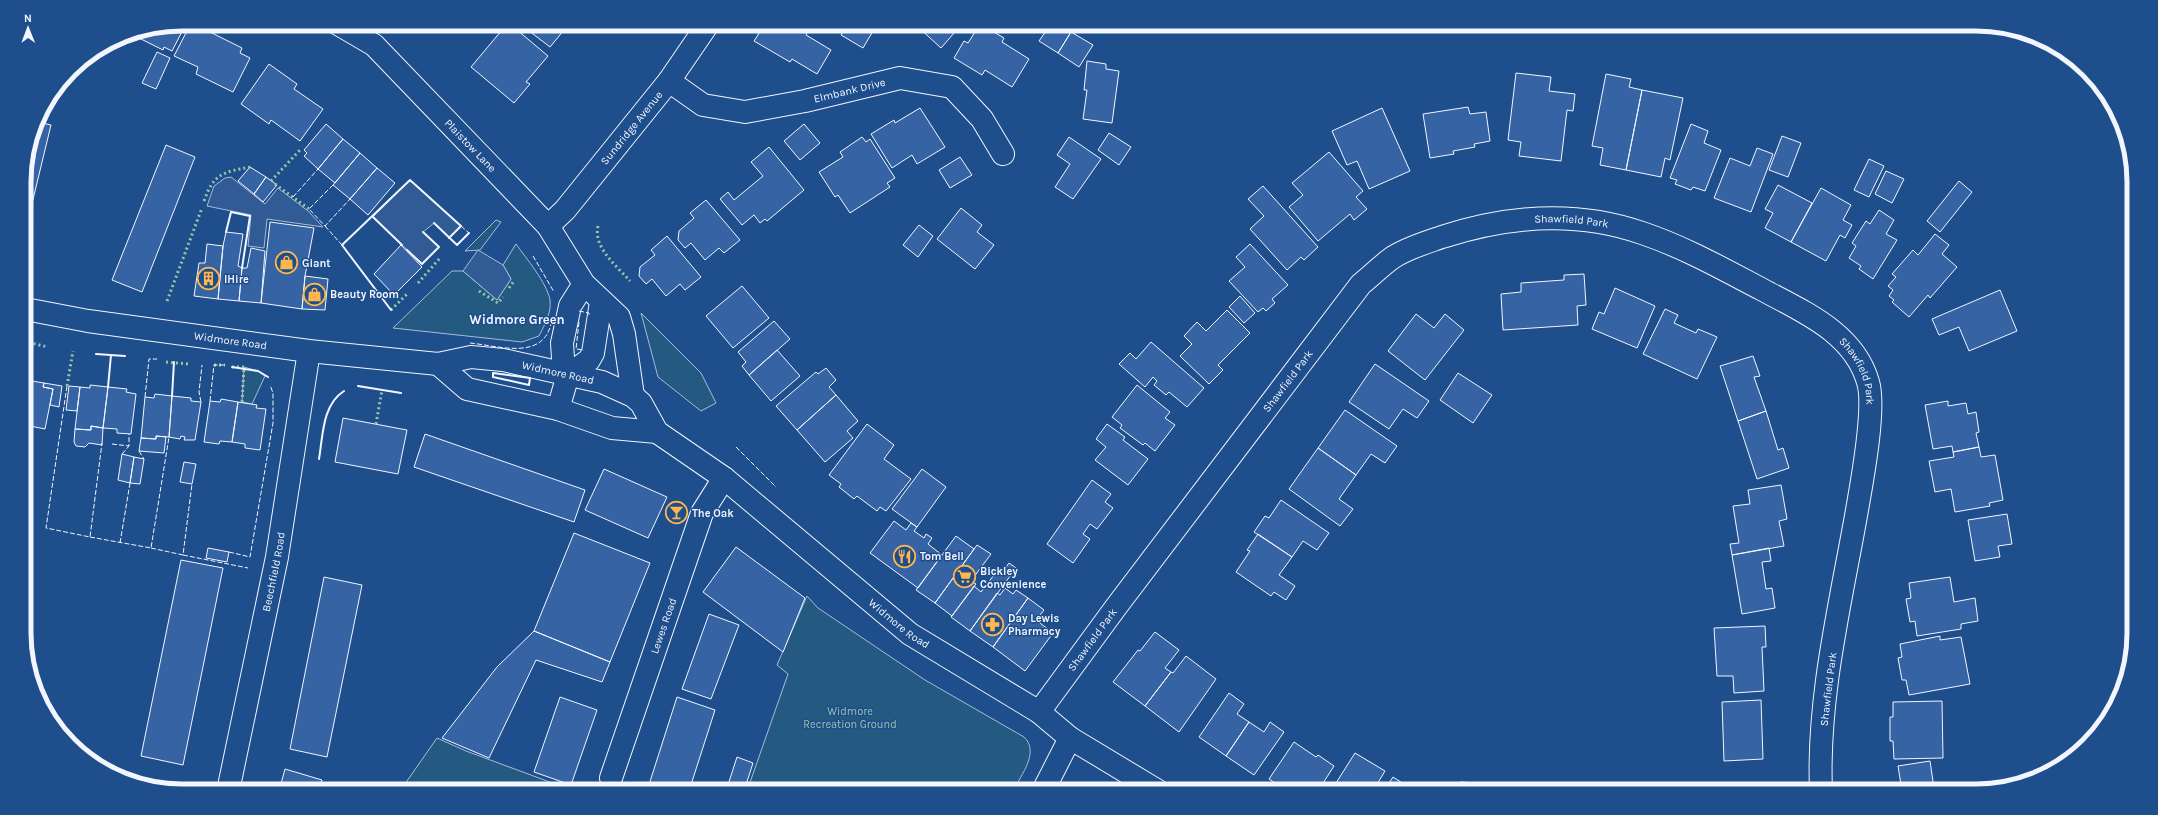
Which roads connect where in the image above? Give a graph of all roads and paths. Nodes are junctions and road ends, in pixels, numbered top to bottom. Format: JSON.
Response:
{"nodes":[{"id":1,"x":351,"y":31,"type":"edge"},
{"id":2,"x":703,"y":31,"type":"edge"},
{"id":3,"x":669,"y":82,"type":"junction"},
{"id":4,"x":1003,"y":154,"type":"dead end"},
{"id":5,"x":548,"y":226,"type":"junction"},
{"id":6,"x":584,"y":284,"type":"junction"},
{"id":7,"x":601,"y":302,"type":"junction"},
{"id":8,"x":31,"y":310,"type":"edge"},
{"id":9,"x":309,"y":351,"type":"junction"},
{"id":10,"x":438,"y":364,"type":"junction"},
{"id":11,"x":568,"y":375,"type":"junction"},
{"id":12,"x":633,"y":396,"type":"junction"},
{"id":13,"x":558,"y":409,"type":"junction"},
{"id":14,"x":657,"y":432,"type":"junction"},
{"id":15,"x":724,"y":478,"type":"junction"},
{"id":16,"x":1039,"y":712,"type":"junction"},
{"id":17,"x":1070,"y":738,"type":"junction"},
{"id":18,"x":611,"y":778,"type":"dead end"},
{"id":19,"x":229,"y":784,"type":"edge"},
{"id":20,"x":1047,"y":784,"type":"edge"},
{"id":21,"x":1146,"y":784,"type":"edge"},
{"id":22,"x":1821,"y":784,"type":"edge"}],
"edges":[{"from":1,"to":5,"type":"street","name":"Plaistow Lane"},
{"from":2,"to":3,"type":"street","name":"Sundridge Avenue"},
{"from":3,"to":4,"type":"street","name":"Elmbank Drive"},
{"from":3,"to":5,"type":"street","name":"Sundridge Avenue"},
{"from":5,"to":6,"type":"street","name":"Plaistow Lane"},
{"from":6,"to":7,"type":"street","name":"Plaistow Lane"},
{"from":6,"to":11,"type":"street"},
{"from":7,"to":11,"type":"street"},
{"from":7,"to":12,"type":"street","name":"Plaistow Lane"},
{"from":8,"to":9,"type":"street","name":"Widmore Road"},
{"from":9,"to":10,"type":"street","name":"Widmore Road"},
{"from":9,"to":19,"type":"street","name":"Beechfield Road"},
{"from":10,"to":11,"type":"street","name":"Widmore Road"},
{"from":10,"to":13,"type":"street","name":"Widmore Road"},
{"from":11,"to":12,"type":"street","name":"Widmore Road"},
{"from":11,"to":13,"type":"street"},
{"from":12,"to":14,"type":"street","name":"Widmore Road"},
{"from":13,"to":14,"type":"street","name":"Widmore Road"},
{"from":14,"to":15,"type":"street","name":"Widmore Road"},
{"from":15,"to":16,"type":"street","name":"Widmore Road"},
{"from":15,"to":18,"type":"street","name":"Lewes Road"},
{"from":16,"to":17,"type":"street","name":"Widmore Road"},
{"from":16,"to":22,"type":"street","name":"Shawfield Park"},
{"from":17,"to":20,"type":"street"},
{"from":17,"to":21,"type":"street","name":"Widmore Road"}]}
